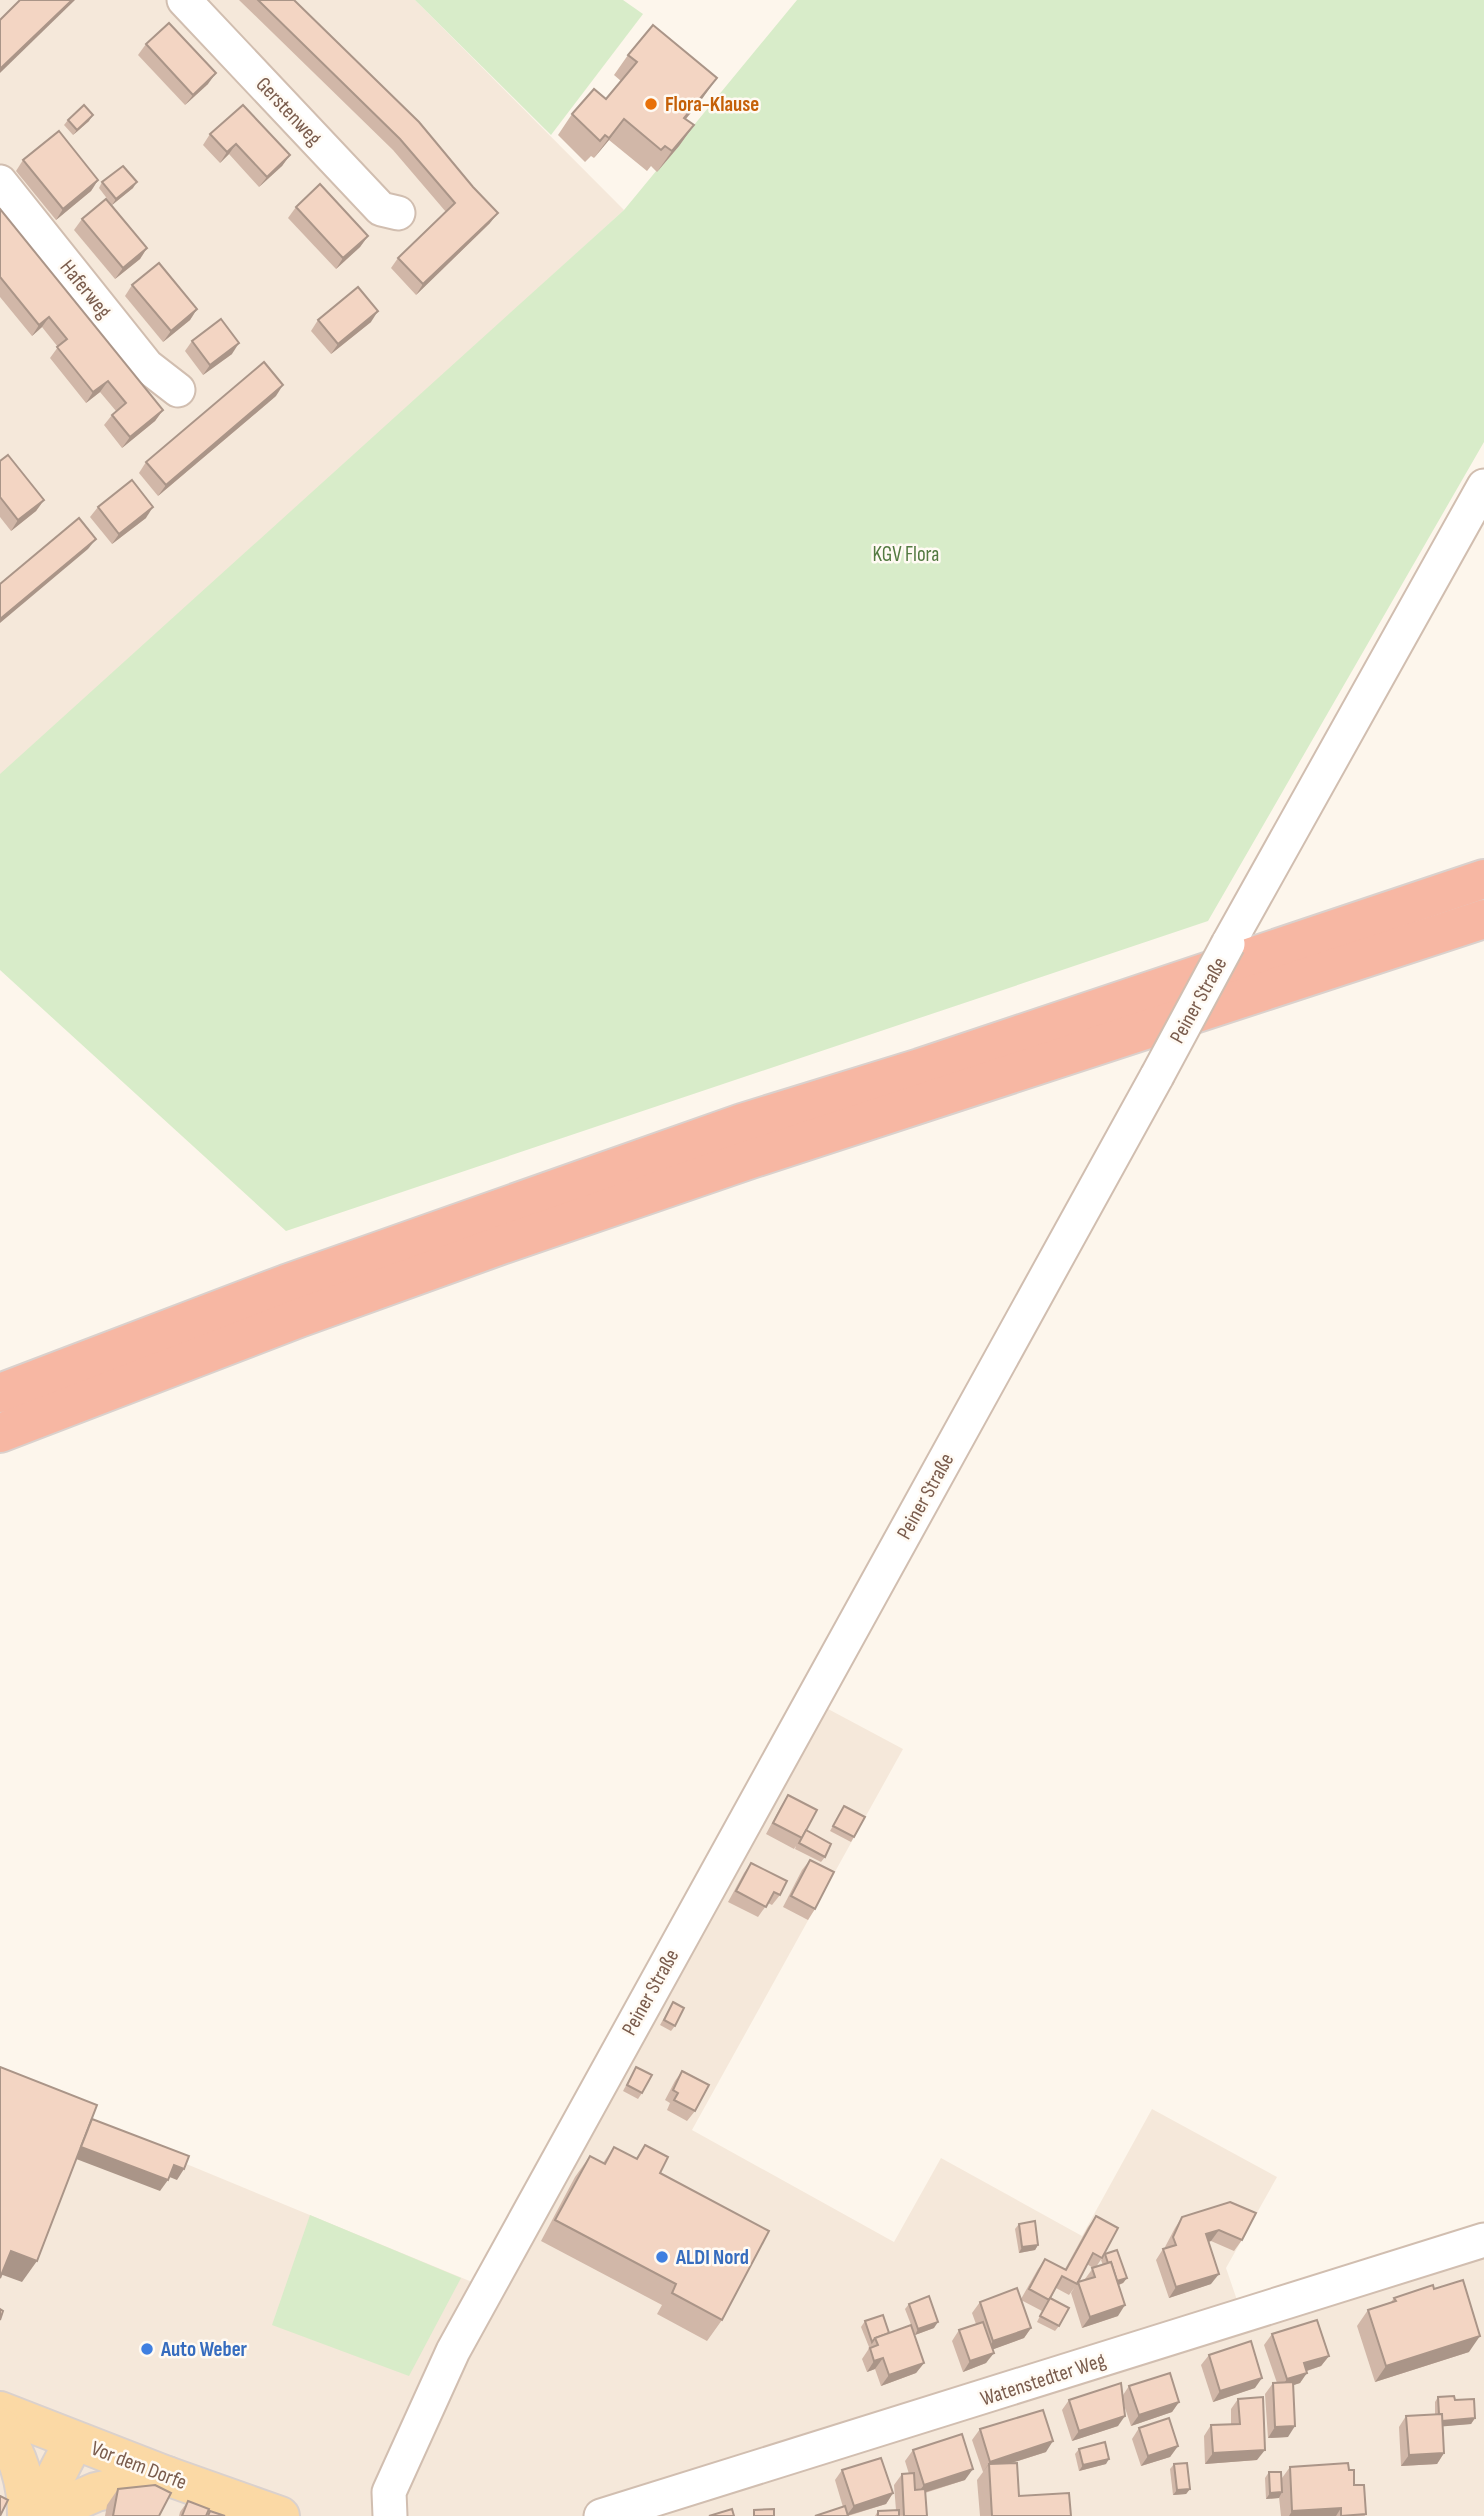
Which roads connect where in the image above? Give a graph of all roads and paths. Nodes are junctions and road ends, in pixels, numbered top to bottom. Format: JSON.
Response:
{"nodes":[{"id":1,"x":184,"y":0,"type":"edge"},
{"id":2,"x":0,"y":182,"type":"edge"},
{"id":3,"x":398,"y":213,"type":"dead end"},
{"id":4,"x":178,"y":390,"type":"dead end"},
{"id":5,"x":1484,"y":486,"type":"edge"},
{"id":6,"x":1484,"y":879,"type":"edge"},
{"id":7,"x":1484,"y":919,"type":"edge"},
{"id":8,"x":0,"y":1393,"type":"edge"},
{"id":9,"x":0,"y":1433,"type":"edge"},
{"id":10,"x":1484,"y":2240,"type":"edge"},
{"id":11,"x":0,"y":2411,"type":"edge"},
{"id":12,"x":0,"y":2427,"type":"edge"},
{"id":13,"x":74,"y":2441,"type":"junction"},
{"id":14,"x":167,"y":2476,"type":"junction"},
{"id":15,"x":27,"y":2516,"type":"edge"},
{"id":16,"x":35,"y":2516,"type":"edge"},
{"id":17,"x":50,"y":2516,"type":"edge"},
{"id":18,"x":280,"y":2516,"type":"edge"},
{"id":19,"x":390,"y":2516,"type":"edge"},
{"id":20,"x":601,"y":2516,"type":"edge"}],
"edges":[{"from":1,"to":3,"type":"street","name":"Gerstenweg"},
{"from":2,"to":4,"type":"street","name":"Haferweg"},
{"from":5,"to":19,"type":"street","name":"Peiner Straße","bridge":true},
{"from":6,"to":8,"type":"highway"},
{"from":7,"to":9,"type":"highway"},
{"from":10,"to":20,"type":"street","name":"Watenstedter Weg"},
{"from":11,"to":13,"type":"main road","name":"Vor dem Dorfe"},
{"from":12,"to":15,"type":"main road"},
{"from":13,"to":14,"type":"main road","name":"Vor dem Dorfe"},
{"from":13,"to":16,"type":"main road"},
{"from":14,"to":17,"type":"main road"},
{"from":14,"to":18,"type":"main road","name":"Vor dem Dorfe"}]}
